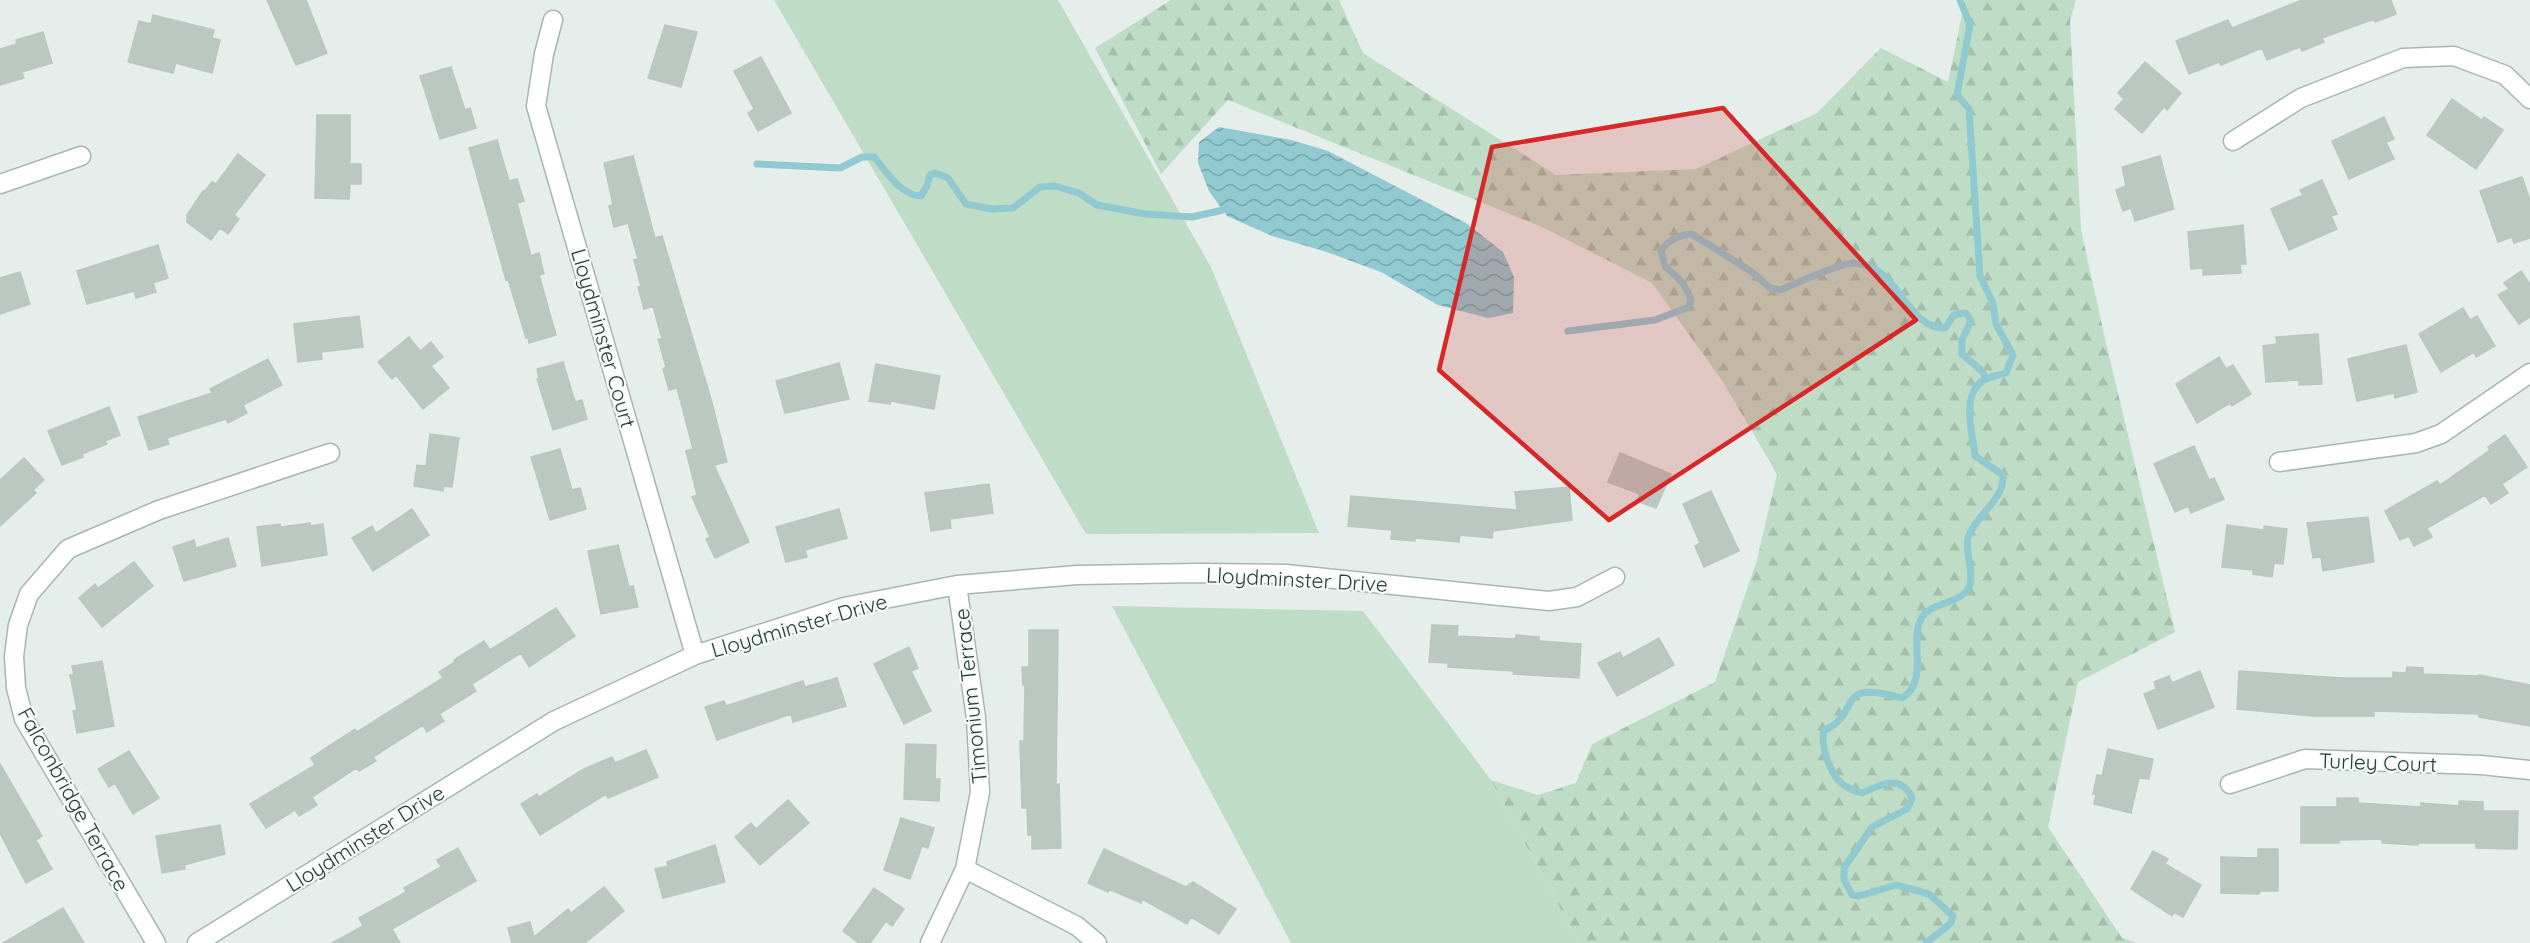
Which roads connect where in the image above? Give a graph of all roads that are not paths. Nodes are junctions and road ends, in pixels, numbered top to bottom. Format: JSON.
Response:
{"nodes":[{"id":1,"x":553,"y":20,"type":"dead end"},
{"id":2,"x":2530,"y":99,"type":"edge"},
{"id":3,"x":2233,"y":141,"type":"dead end"},
{"id":4,"x":81,"y":156,"type":"dead end"},
{"id":5,"x":0,"y":184,"type":"edge"},
{"id":6,"x":2530,"y":373,"type":"edge"},
{"id":7,"x":330,"y":453,"type":"dead end"},
{"id":8,"x":2279,"y":462,"type":"dead end"},
{"id":9,"x":1615,"y":577,"type":"dead end"},
{"id":10,"x":957,"y":585,"type":"junction"},
{"id":11,"x":695,"y":655,"type":"junction"},
{"id":12,"x":2530,"y":770,"type":"edge"},
{"id":13,"x":2230,"y":784,"type":"dead end"},
{"id":14,"x":965,"y":869,"type":"junction"},
{"id":15,"x":156,"y":943,"type":"edge"},
{"id":16,"x":197,"y":943,"type":"edge"},
{"id":17,"x":930,"y":943,"type":"edge"},
{"id":18,"x":1097,"y":943,"type":"edge"}],
"edges":[{"from":1,"to":11,"type":"street","name":"Lloydminster Court"},
{"from":2,"to":3,"type":"street"},
{"from":4,"to":5,"type":"street"},
{"from":6,"to":8,"type":"street"},
{"from":7,"to":15,"type":"street","name":"Falconbridge Terrace"},
{"from":9,"to":10,"type":"street","name":"Lloydminster Drive"},
{"from":10,"to":11,"type":"street","name":"Lloydminster Drive"},
{"from":10,"to":14,"type":"street","name":"Timonium Terrace"},
{"from":11,"to":16,"type":"street","name":"Lloydminster Drive"},
{"from":12,"to":13,"type":"street","name":"Turley Court"},
{"from":14,"to":17,"type":"street","name":"Timonium Terrace"},
{"from":14,"to":18,"type":"street"}]}
